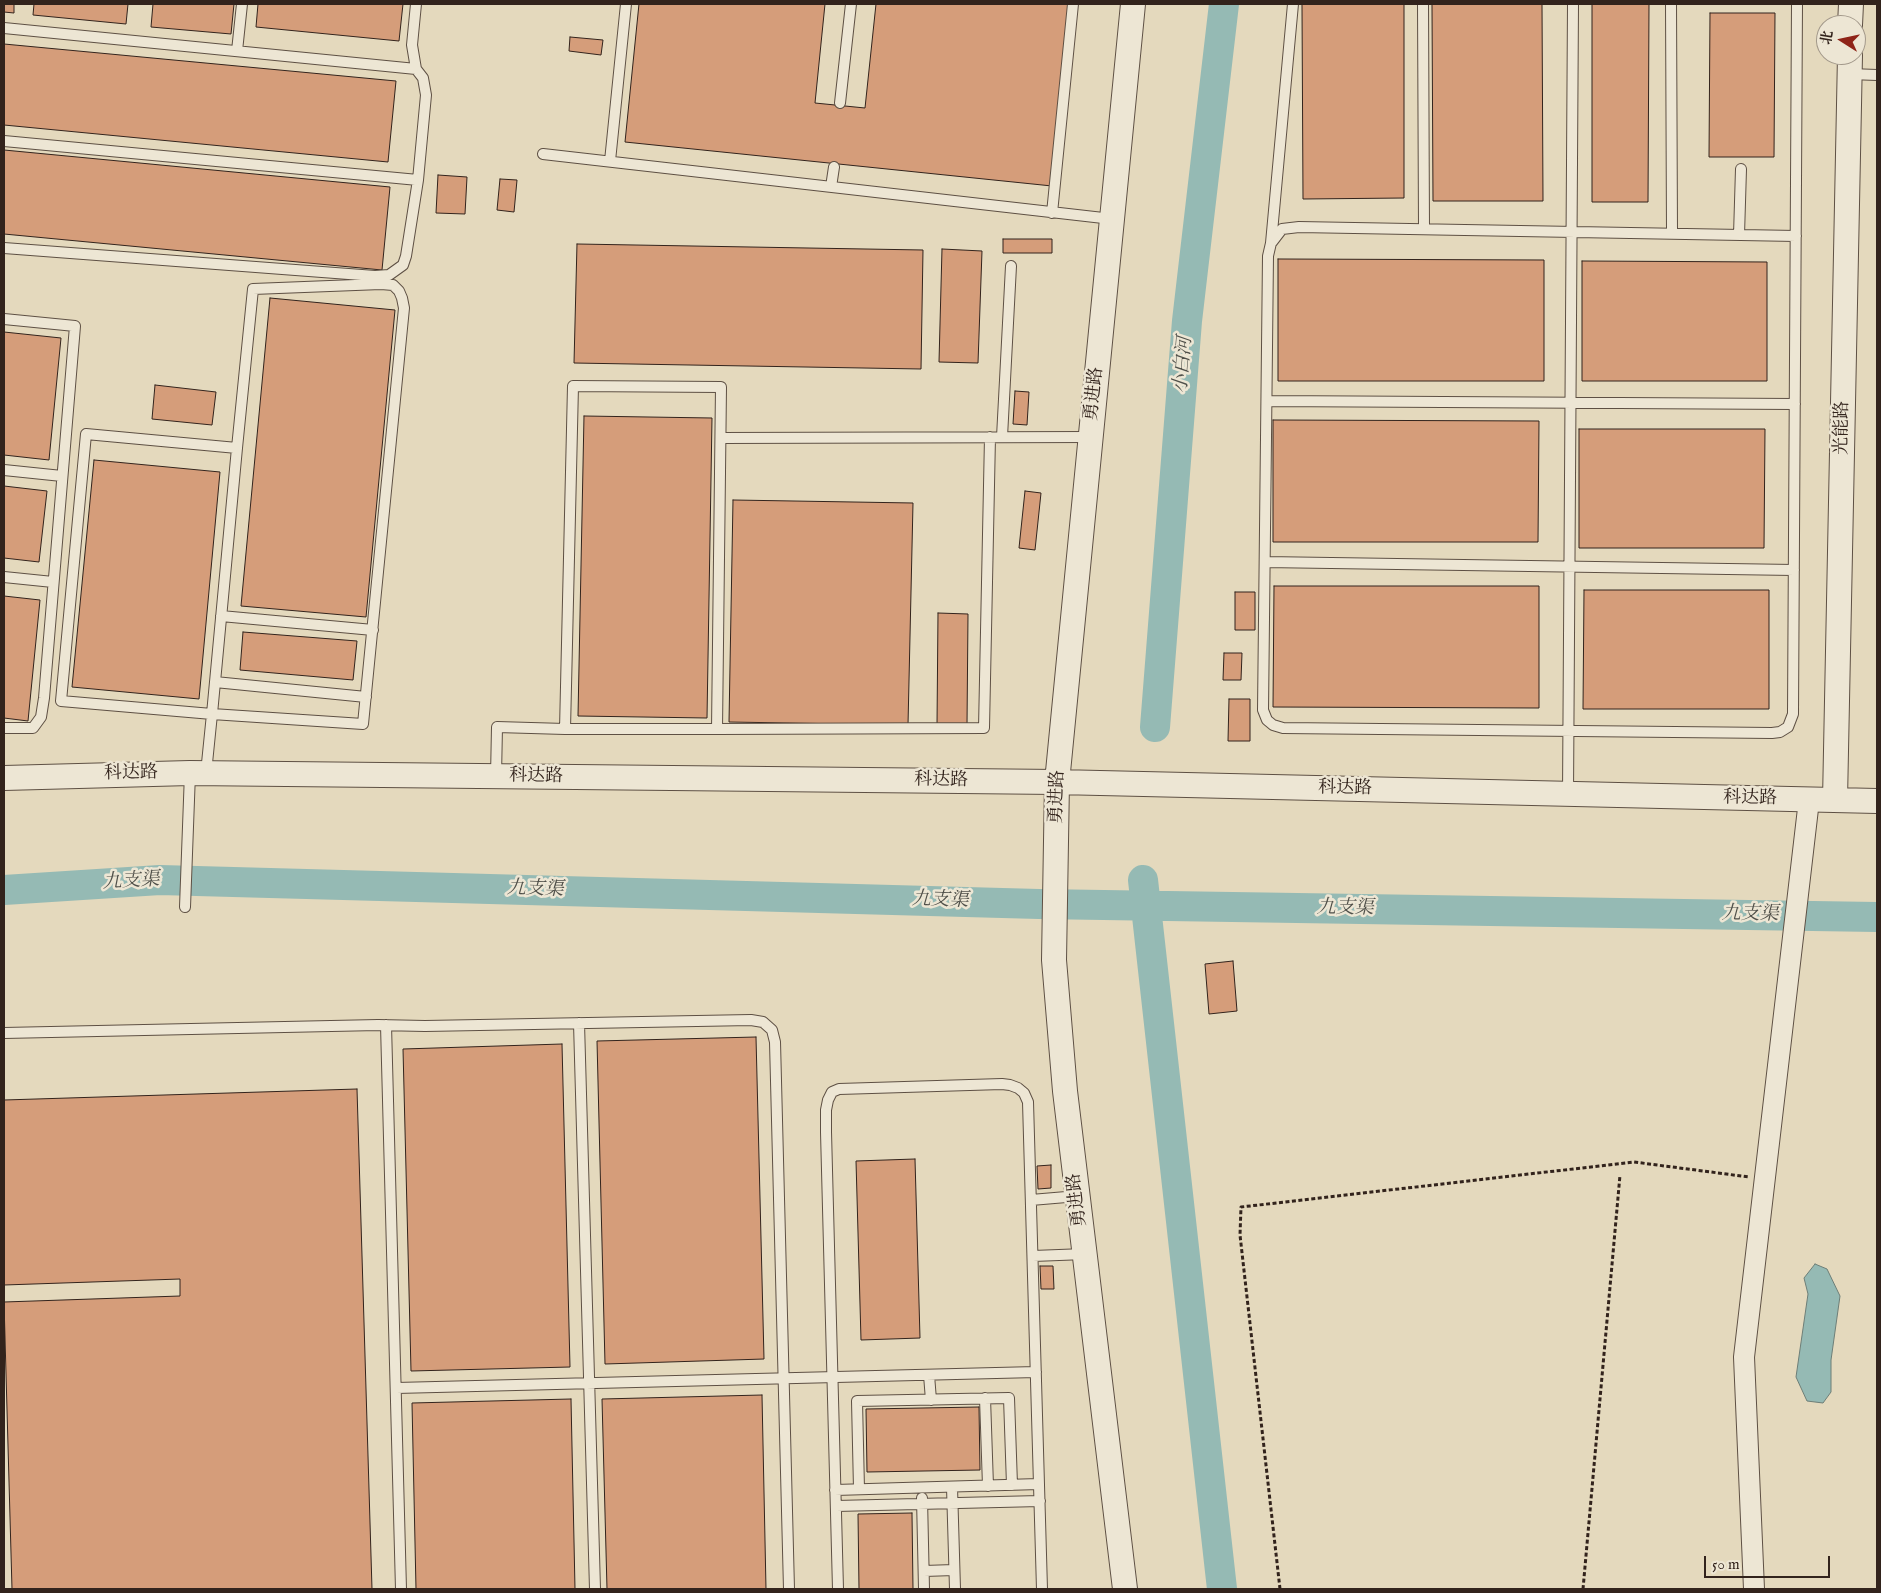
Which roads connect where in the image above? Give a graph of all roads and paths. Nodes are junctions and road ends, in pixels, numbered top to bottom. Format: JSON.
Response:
{"nodes":[{"id":1,"x":242,"y":4,"type":"edge"},
{"id":2,"x":416,"y":4,"type":"edge"},
{"id":3,"x":626,"y":4,"type":"edge"},
{"id":4,"x":851,"y":4,"type":"edge"},
{"id":5,"x":1073,"y":4,"type":"edge"},
{"id":6,"x":1133,"y":4,"type":"edge"},
{"id":7,"x":1293,"y":4,"type":"edge"},
{"id":8,"x":1423,"y":4,"type":"edge"},
{"id":9,"x":1573,"y":4,"type":"edge"},
{"id":10,"x":1672,"y":4,"type":"edge"},
{"id":11,"x":1797,"y":4,"type":"edge"},
{"id":12,"x":4,"y":28,"type":"edge"},
{"id":13,"x":237,"y":51,"type":"junction"},
{"id":14,"x":1850,"y":65,"type":"edge"},
{"id":15,"x":416,"y":69,"type":"junction"},
{"id":16,"x":1877,"y":75,"type":"edge"},
{"id":17,"x":840,"y":103,"type":"dead end"},
{"id":18,"x":4,"y":141,"type":"edge"},
{"id":19,"x":543,"y":154,"type":"dead end"},
{"id":20,"x":610,"y":162,"type":"junction"},
{"id":21,"x":834,"y":167,"type":"dead end"},
{"id":22,"x":1741,"y":169,"type":"dead end"},
{"id":23,"x":418,"y":180,"type":"junction"},
{"id":24,"x":831,"y":187,"type":"junction"},
{"id":25,"x":1052,"y":213,"type":"junction"},
{"id":26,"x":1112,"y":220,"type":"junction"},
{"id":27,"x":1424,"y":229,"type":"junction"},
{"id":28,"x":1571,"y":232,"type":"junction"},
{"id":29,"x":1672,"y":233,"type":"junction"},
{"id":30,"x":1740,"y":235,"type":"junction"},
{"id":31,"x":1796,"y":236,"type":"junction"},
{"id":32,"x":1271,"y":243,"type":"junction"},
{"id":33,"x":4,"y":248,"type":"edge"},
{"id":34,"x":1011,"y":266,"type":"dead end"},
{"id":35,"x":4,"y":319,"type":"edge"},
{"id":36,"x":1267,"y":401,"type":"junction"},
{"id":37,"x":1570,"y":403,"type":"junction"},
{"id":38,"x":1795,"y":404,"type":"junction"},
{"id":39,"x":990,"y":437,"type":"junction"},
{"id":40,"x":1091,"y":437,"type":"junction"},
{"id":41,"x":720,"y":438,"type":"junction"},
{"id":42,"x":1002,"y":438,"type":"junction"},
{"id":43,"x":237,"y":448,"type":"junction"},
{"id":44,"x":4,"y":470,"type":"edge"},
{"id":45,"x":62,"y":476,"type":"junction"},
{"id":46,"x":1265,"y":562,"type":"junction"},
{"id":47,"x":1569,"y":567,"type":"junction"},
{"id":48,"x":1794,"y":570,"type":"junction"},
{"id":49,"x":4,"y":577,"type":"edge"},
{"id":50,"x":54,"y":582,"type":"junction"},
{"id":51,"x":221,"y":616,"type":"junction"},
{"id":52,"x":372,"y":630,"type":"junction"},
{"id":53,"x":215,"y":682,"type":"junction"},
{"id":54,"x":366,"y":697,"type":"junction"},
{"id":55,"x":212,"y":714,"type":"junction"},
{"id":56,"x":4,"y":728,"type":"edge"},
{"id":57,"x":565,"y":729,"type":"junction"},
{"id":58,"x":717,"y":729,"type":"junction"},
{"id":59,"x":1568,"y":731,"type":"junction"},
{"id":60,"x":198,"y":773,"type":"junction"},
{"id":61,"x":496,"y":776,"type":"junction"},
{"id":62,"x":4,"y":778,"type":"edge"},
{"id":63,"x":1057,"y":782,"type":"junction"},
{"id":64,"x":1568,"y":794,"type":"junction"},
{"id":65,"x":1809,"y":800,"type":"junction"},
{"id":66,"x":1835,"y":800,"type":"junction"},
{"id":67,"x":1877,"y":801,"type":"edge"},
{"id":68,"x":185,"y":907,"type":"dead end"},
{"id":69,"x":578,"y":1023,"type":"junction"},
{"id":70,"x":386,"y":1025,"type":"junction"},
{"id":71,"x":4,"y":1033,"type":"edge"},
{"id":72,"x":1620,"y":1174,"type":"dead end"},
{"id":73,"x":1765,"y":1180,"type":"junction"},
{"id":74,"x":1078,"y":1196,"type":"junction"},
{"id":75,"x":1031,"y":1200,"type":"junction"},
{"id":76,"x":1085,"y":1254,"type":"junction"},
{"id":77,"x":1033,"y":1256,"type":"junction"},
{"id":78,"x":1036,"y":1372,"type":"junction"},
{"id":79,"x":929,"y":1375,"type":"junction"},
{"id":80,"x":832,"y":1377,"type":"junction"},
{"id":81,"x":784,"y":1378,"type":"junction"},
{"id":82,"x":589,"y":1383,"type":"junction"},
{"id":83,"x":396,"y":1388,"type":"junction"},
{"id":84,"x":985,"y":1398,"type":"junction"},
{"id":85,"x":931,"y":1400,"type":"junction"},
{"id":86,"x":1039,"y":1484,"type":"junction"},
{"id":87,"x":1012,"y":1485,"type":"junction"},
{"id":88,"x":952,"y":1486,"type":"junction"},
{"id":89,"x":988,"y":1486,"type":"junction"},
{"id":90,"x":921,"y":1487,"type":"junction"},
{"id":91,"x":859,"y":1489,"type":"junction"},
{"id":92,"x":835,"y":1490,"type":"junction"},
{"id":93,"x":1040,"y":1501,"type":"junction"},
{"id":94,"x":922,"y":1503,"type":"junction"},
{"id":95,"x":952,"y":1503,"type":"junction"},
{"id":96,"x":836,"y":1506,"type":"junction"},
{"id":97,"x":954,"y":1570,"type":"junction"},
{"id":98,"x":924,"y":1571,"type":"junction"},
{"id":99,"x":401,"y":1589,"type":"edge"},
{"id":100,"x":595,"y":1589,"type":"edge"},
{"id":101,"x":789,"y":1589,"type":"edge"},
{"id":102,"x":838,"y":1589,"type":"edge"},
{"id":103,"x":924,"y":1589,"type":"edge"},
{"id":104,"x":955,"y":1589,"type":"edge"},
{"id":105,"x":1042,"y":1589,"type":"edge"},
{"id":106,"x":1124,"y":1589,"type":"edge"},
{"id":107,"x":1280,"y":1589,"type":"edge"},
{"id":108,"x":1583,"y":1589,"type":"edge"},
{"id":109,"x":1754,"y":1589,"type":"edge"}],
"edges":[{"from":1,"to":13,"type":"lane"},
{"from":2,"to":15,"type":"lane"},
{"from":3,"to":20,"type":"lane"},
{"from":4,"to":17,"type":"lane"},
{"from":5,"to":25,"type":"lane"},
{"from":6,"to":26,"type":"street","name":"勇进路"},
{"from":7,"to":32,"type":"lane"},
{"from":8,"to":27,"type":"lane"},
{"from":9,"to":28,"type":"lane"},
{"from":10,"to":29,"type":"lane"},
{"from":11,"to":31,"type":"lane"},
{"from":12,"to":13,"type":"lane"},
{"from":13,"to":15,"type":"lane"},
{"from":14,"to":16,"type":"lane"},
{"from":14,"to":66,"type":"street","name":"光能路"},
{"from":15,"to":23,"type":"lane"},
{"from":18,"to":23,"type":"lane"},
{"from":19,"to":20,"type":"lane"},
{"from":20,"to":24,"type":"lane"},
{"from":21,"to":24,"type":"lane"},
{"from":22,"to":30,"type":"lane"},
{"from":23,"to":33,"type":"lane"},
{"from":24,"to":25,"type":"lane"},
{"from":25,"to":26,"type":"lane"},
{"from":26,"to":40,"type":"street","name":"勇进路"},
{"from":27,"to":28,"type":"lane"},
{"from":27,"to":32,"type":"lane"},
{"from":28,"to":29,"type":"lane"},
{"from":28,"to":37,"type":"lane"},
{"from":29,"to":30,"type":"lane"},
{"from":30,"to":31,"type":"lane"},
{"from":31,"to":38,"type":"lane"},
{"from":32,"to":36,"type":"lane"},
{"from":34,"to":42,"type":"lane"},
{"from":35,"to":45,"type":"lane"},
{"from":36,"to":37,"type":"lane"},
{"from":36,"to":46,"type":"lane"},
{"from":37,"to":38,"type":"lane"},
{"from":37,"to":47,"type":"lane"},
{"from":38,"to":48,"type":"lane"},
{"from":39,"to":41,"type":"lane"},
{"from":39,"to":42,"type":"lane"},
{"from":39,"to":58,"type":"lane"},
{"from":40,"to":42,"type":"lane"},
{"from":40,"to":63,"type":"street","name":"勇进路"},
{"from":41,"to":57,"type":"lane"},
{"from":41,"to":58,"type":"lane"},
{"from":43,"to":51,"type":"lane"},
{"from":43,"to":52,"type":"lane"},
{"from":43,"to":55,"type":"lane"},
{"from":44,"to":45,"type":"lane"},
{"from":45,"to":50,"type":"lane"},
{"from":46,"to":47,"type":"lane"},
{"from":46,"to":59,"type":"lane"},
{"from":47,"to":48,"type":"lane"},
{"from":47,"to":59,"type":"lane"},
{"from":48,"to":59,"type":"lane"},
{"from":49,"to":50,"type":"lane"},
{"from":50,"to":56,"type":"lane"},
{"from":51,"to":52,"type":"lane"},
{"from":51,"to":53,"type":"lane"},
{"from":52,"to":54,"type":"lane"},
{"from":53,"to":54,"type":"lane"},
{"from":53,"to":55,"type":"lane"},
{"from":54,"to":55,"type":"lane"},
{"from":55,"to":60,"type":"lane"},
{"from":57,"to":58,"type":"lane"},
{"from":57,"to":61,"type":"lane"},
{"from":59,"to":64,"type":"lane"},
{"from":60,"to":61,"type":"street","name":"科达路"},
{"from":60,"to":62,"type":"street","name":"科达路"},
{"from":60,"to":68,"type":"lane"},
{"from":61,"to":63,"type":"street","name":"科达路"},
{"from":63,"to":64,"type":"street","name":"科达路"},
{"from":63,"to":74,"type":"street","name":"勇进路"},
{"from":64,"to":65,"type":"street","name":"科达路"},
{"from":65,"to":66,"type":"street","name":"科达路"},
{"from":65,"to":73,"type":"street"},
{"from":66,"to":67,"type":"street","name":"科达路"},
{"from":69,"to":70,"type":"lane"},
{"from":69,"to":81,"type":"lane"},
{"from":69,"to":82,"type":"lane"},
{"from":70,"to":71,"type":"lane"},
{"from":70,"to":83,"type":"lane"},
{"from":72,"to":108,"type":"path"},
{"from":73,"to":107,"type":"path"},
{"from":73,"to":109,"type":"street"},
{"from":74,"to":75,"type":"lane"},
{"from":74,"to":76,"type":"street","name":"勇进路"},
{"from":75,"to":77,"type":"lane"},
{"from":75,"to":80,"type":"lane"},
{"from":76,"to":77,"type":"lane"},
{"from":76,"to":106,"type":"street","name":"勇进路"},
{"from":77,"to":78,"type":"lane"},
{"from":78,"to":79,"type":"lane"},
{"from":78,"to":86,"type":"lane"},
{"from":79,"to":80,"type":"lane"},
{"from":79,"to":85,"type":"lane"},
{"from":80,"to":81,"type":"lane"},
{"from":80,"to":92,"type":"lane"},
{"from":81,"to":82,"type":"lane"},
{"from":81,"to":101,"type":"lane"},
{"from":82,"to":83,"type":"lane"},
{"from":82,"to":100,"type":"lane"},
{"from":83,"to":99,"type":"lane"},
{"from":84,"to":85,"type":"lane"},
{"from":84,"to":87,"type":"lane"},
{"from":84,"to":89,"type":"lane"},
{"from":85,"to":91,"type":"lane"},
{"from":86,"to":87,"type":"lane"},
{"from":86,"to":93,"type":"lane"},
{"from":87,"to":89,"type":"lane"},
{"from":88,"to":89,"type":"lane"},
{"from":88,"to":90,"type":"lane"},
{"from":88,"to":95,"type":"lane"},
{"from":90,"to":91,"type":"lane"},
{"from":90,"to":94,"type":"lane"},
{"from":91,"to":92,"type":"lane"},
{"from":92,"to":96,"type":"lane"},
{"from":93,"to":95,"type":"lane"},
{"from":93,"to":105,"type":"lane"},
{"from":94,"to":95,"type":"lane"},
{"from":94,"to":96,"type":"lane"},
{"from":94,"to":98,"type":"lane"},
{"from":95,"to":97,"type":"lane"},
{"from":96,"to":102,"type":"lane"},
{"from":97,"to":98,"type":"lane"},
{"from":97,"to":104,"type":"lane"},
{"from":98,"to":103,"type":"lane"}]}
